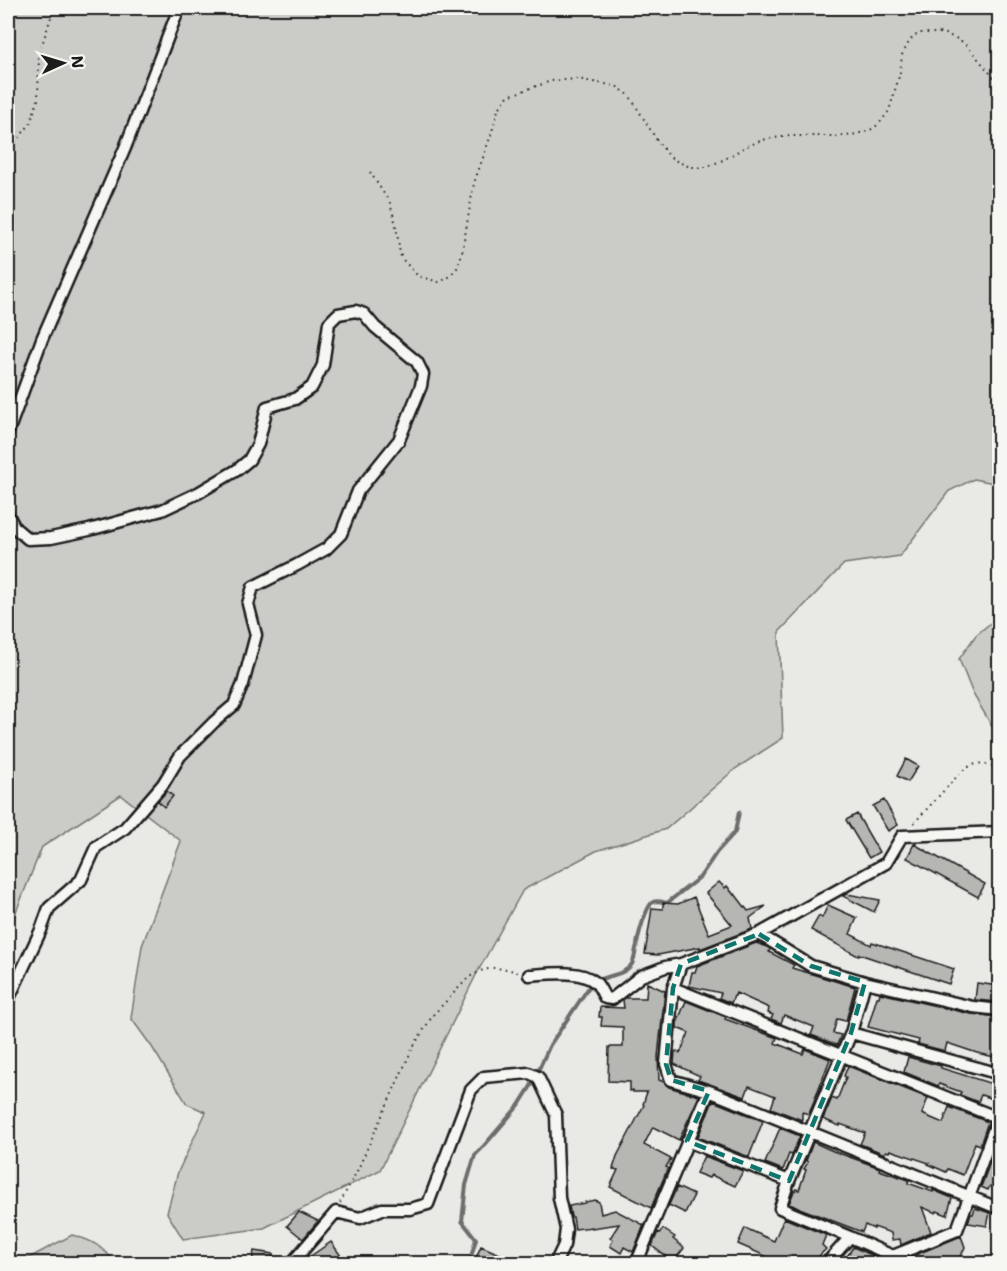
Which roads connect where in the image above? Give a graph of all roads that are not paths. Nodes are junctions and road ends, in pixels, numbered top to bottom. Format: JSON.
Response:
{"nodes":[{"id":1,"x":179,"y":8,"type":"edge"},
{"id":2,"x":8,"y":432,"type":"edge"},
{"id":3,"x":8,"y":515,"type":"edge"},
{"id":4,"x":999,"y":832,"type":"edge"},
{"id":5,"x":759,"y":934,"type":"junction"},
{"id":6,"x":681,"y":964,"type":"junction"},
{"id":7,"x":529,"y":975,"type":"road end"},
{"id":8,"x":865,"y":981,"type":"junction"},
{"id":9,"x":673,"y":988,"type":"junction"},
{"id":10,"x":8,"y":1000,"type":"edge"},
{"id":11,"x":999,"y":1010,"type":"edge"},
{"id":12,"x":850,"y":1033,"type":"junction"},
{"id":13,"x":840,"y":1055,"type":"junction"},
{"id":14,"x":999,"y":1074,"type":"edge"},
{"id":15,"x":709,"y":1091,"type":"junction"},
{"id":16,"x":999,"y":1118,"type":"edge"},
{"id":17,"x":809,"y":1132,"type":"junction"},
{"id":18,"x":687,"y":1141,"type":"junction"},
{"id":19,"x":789,"y":1181,"type":"junction"},
{"id":20,"x":969,"y":1197,"type":"junction"},
{"id":21,"x":999,"y":1209,"type":"edge"},
{"id":22,"x":850,"y":1237,"type":"junction"},
{"id":23,"x":291,"y":1263,"type":"edge"},
{"id":24,"x":555,"y":1263,"type":"edge"},
{"id":25,"x":636,"y":1263,"type":"edge"},
{"id":26,"x":826,"y":1263,"type":"edge"}],
"edges":[{"from":1,"to":2,"type":"street"},
{"from":3,"to":10,"type":"street"},
{"from":4,"to":5,"type":"street"},
{"from":5,"to":6,"type":"street"},
{"from":5,"to":8,"type":"street"},
{"from":6,"to":7,"type":"street"},
{"from":6,"to":9,"type":"street"},
{"from":8,"to":11,"type":"street"},
{"from":8,"to":12,"type":"street"},
{"from":9,"to":13,"type":"street"},
{"from":9,"to":15,"type":"street"},
{"from":12,"to":13,"type":"street"},
{"from":12,"to":14,"type":"street"},
{"from":13,"to":16,"type":"street"},
{"from":13,"to":17,"type":"street"},
{"from":15,"to":17,"type":"street"},
{"from":15,"to":18,"type":"street"},
{"from":16,"to":20,"type":"street"},
{"from":17,"to":19,"type":"street"},
{"from":17,"to":20,"type":"street"},
{"from":18,"to":19,"type":"street"},
{"from":18,"to":25,"type":"street"},
{"from":19,"to":22,"type":"street"},
{"from":20,"to":21,"type":"street"},
{"from":20,"to":22,"type":"street"},
{"from":22,"to":26,"type":"street"},
{"from":23,"to":24,"type":"street"}]}
